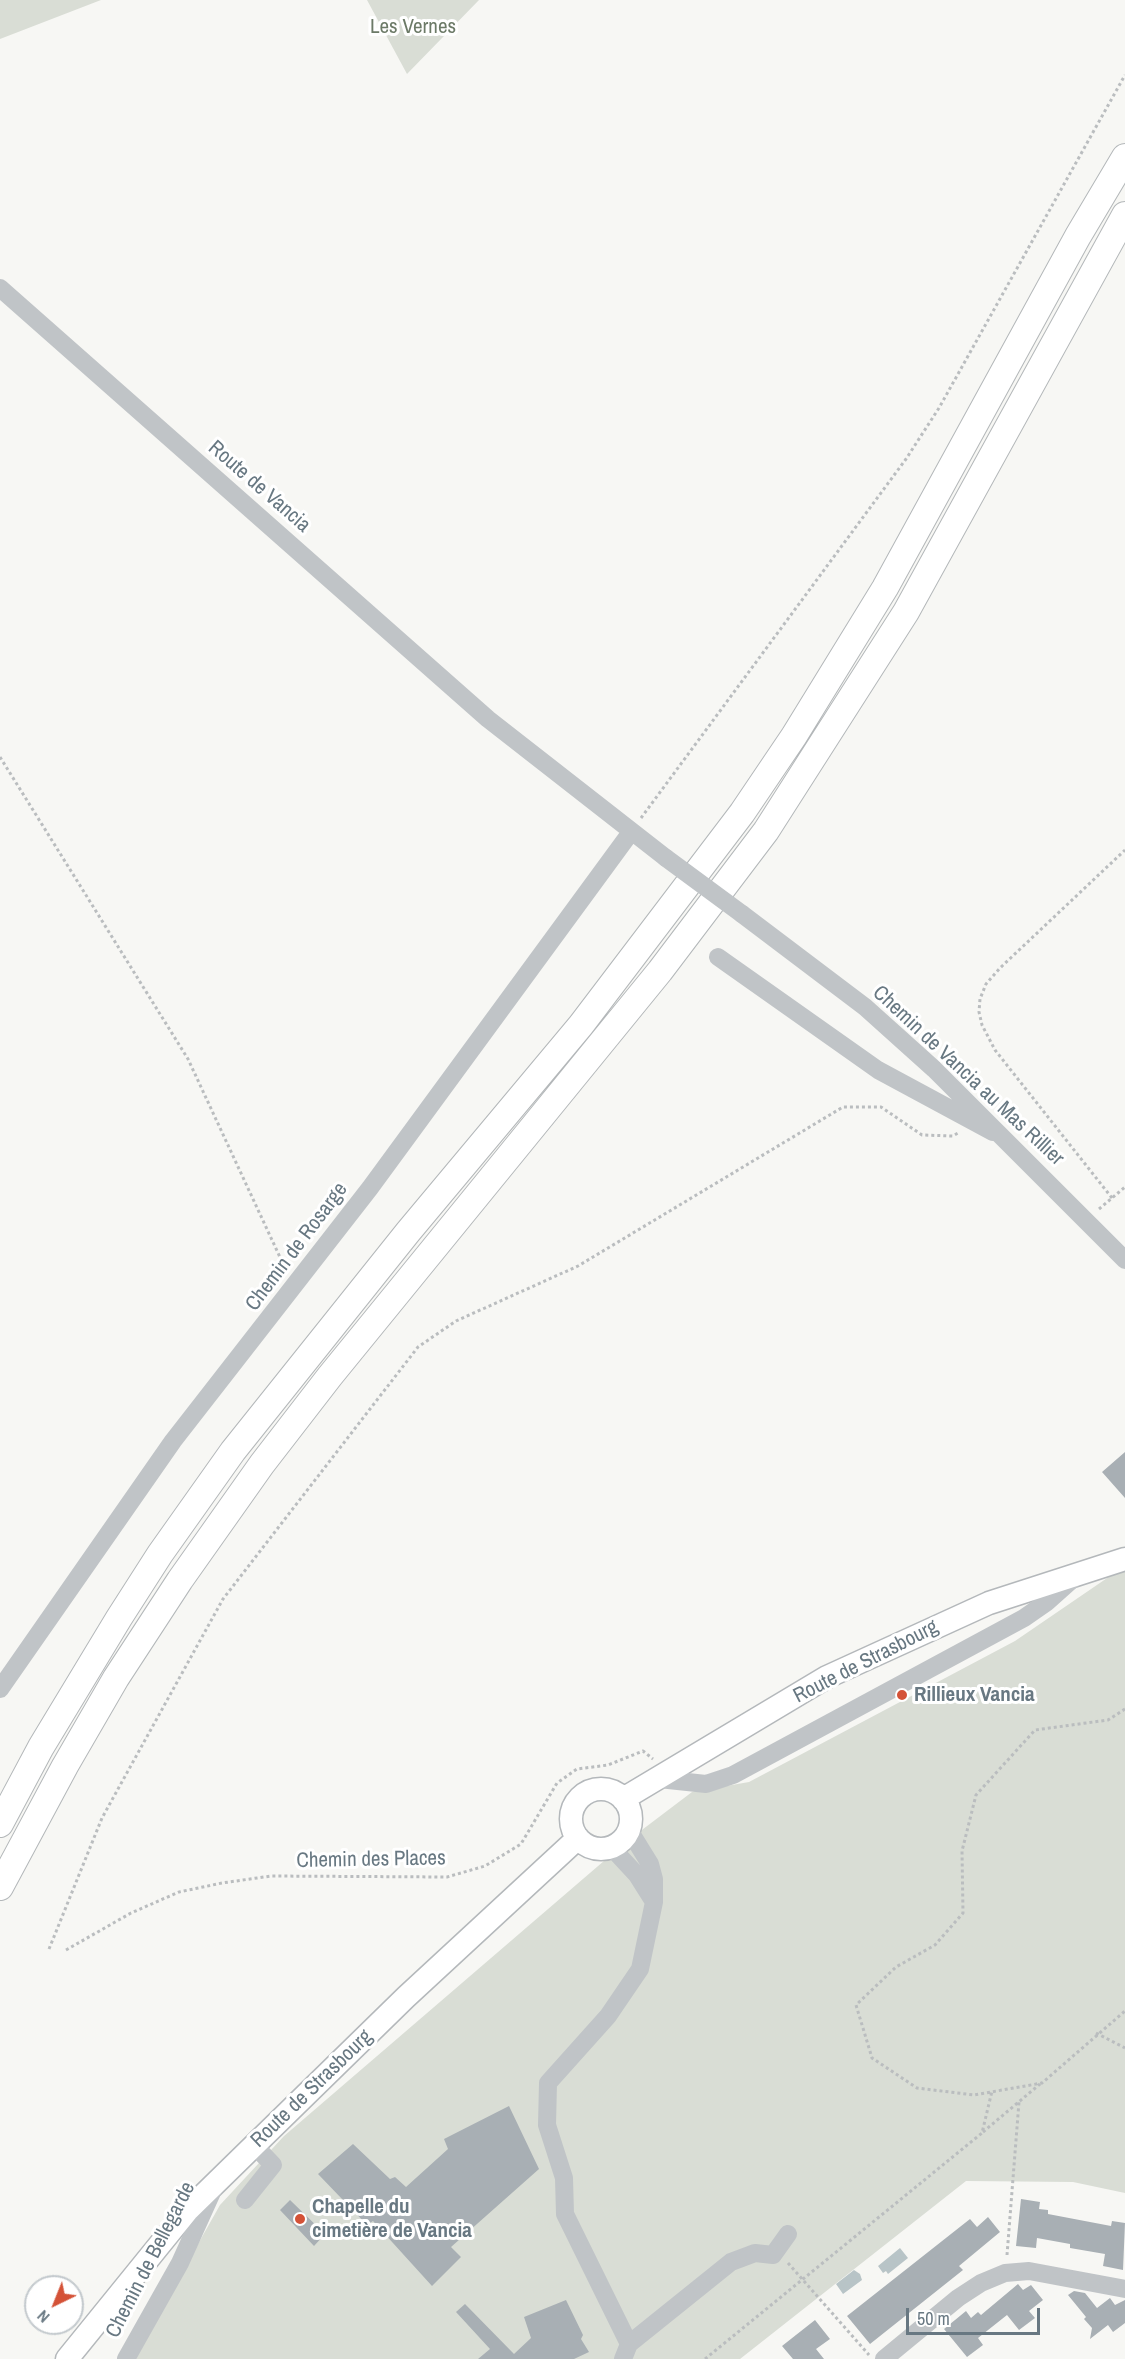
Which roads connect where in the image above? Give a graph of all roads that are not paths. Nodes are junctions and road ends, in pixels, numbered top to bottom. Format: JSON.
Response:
{"nodes":[{"id":1,"x":1125,"y":157,"type":"edge"},
{"id":2,"x":1125,"y":215,"type":"edge"},
{"id":3,"x":0,"y":288,"type":"edge"},
{"id":4,"x":631,"y":832,"type":"junction"},
{"id":5,"x":718,"y":957,"type":"dead end"},
{"id":6,"x":1003,"y":1136,"type":"junction"},
{"id":7,"x":1125,"y":1260,"type":"edge"},
{"id":8,"x":1125,"y":1559,"type":"edge"},
{"id":9,"x":1080,"y":1573,"type":"junction"},
{"id":10,"x":0,"y":1689,"type":"edge"},
{"id":11,"x":665,"y":1775,"type":"junction"},
{"id":12,"x":624,"y":1799,"type":"junction"},
{"id":13,"x":0,"y":1824,"type":"edge"},
{"id":14,"x":629,"y":1830,"type":"junction"},
{"id":15,"x":578,"y":1838,"type":"junction"},
{"id":16,"x":611,"y":1847,"type":"junction"},
{"id":17,"x":0,"y":1887,"type":"edge"},
{"id":18,"x":654,"y":1902,"type":"junction"},
{"id":19,"x":254,"y":2145,"type":"junction"},
{"id":20,"x":217,"y":2182,"type":"junction"},
{"id":21,"x":245,"y":2200,"type":"dead end"},
{"id":22,"x":788,"y":2234,"type":"dead end"},
{"id":23,"x":1125,"y":2289,"type":"edge"},
{"id":24,"x":626,"y":2352,"type":"edge"},
{"id":25,"x":66,"y":2359,"type":"edge"},
{"id":26,"x":126,"y":2359,"type":"edge"},
{"id":27,"x":884,"y":2359,"type":"edge"}],
"edges":[{"from":1,"to":13,"type":"highway"},
{"from":2,"to":17,"type":"highway"},
{"from":3,"to":4,"type":"street","name":"Route de Vancia"},
{"from":4,"to":6,"type":"street","name":"Chemin de Vancia au Mas Rillier","bridge":true},
{"from":4,"to":10,"type":"street","name":"Chemin de Rosarge"},
{"from":5,"to":6,"type":"street"},
{"from":6,"to":7,"type":"street","name":"Chemin de Vancia au Mas Rillier"},
{"from":8,"to":9,"type":"main road","name":"Route de Strasbourg"},
{"from":9,"to":11,"type":"main road","name":"Route de Strasbourg"},
{"from":9,"to":11,"type":"street"},
{"from":11,"to":12,"type":"main road","name":"Route de Strasbourg"},
{"from":12,"to":14,"type":"main road"},
{"from":12,"to":15,"type":"main road"},
{"from":14,"to":16,"type":"main road"},
{"from":14,"to":18,"type":"street"},
{"from":15,"to":16,"type":"main road"},
{"from":15,"to":19,"type":"main road","name":"Route de Strasbourg"},
{"from":16,"to":18,"type":"street"},
{"from":18,"to":24,"type":"street"},
{"from":19,"to":20,"type":"main road","name":"Route de Strasbourg"},
{"from":19,"to":21,"type":"street"},
{"from":20,"to":25,"type":"main road","name":"Route de Strasbourg"},
{"from":20,"to":26,"type":"street","name":"Chemin de Bellegarde"},
{"from":22,"to":24,"type":"street"},
{"from":23,"to":27,"type":"street"}]}
